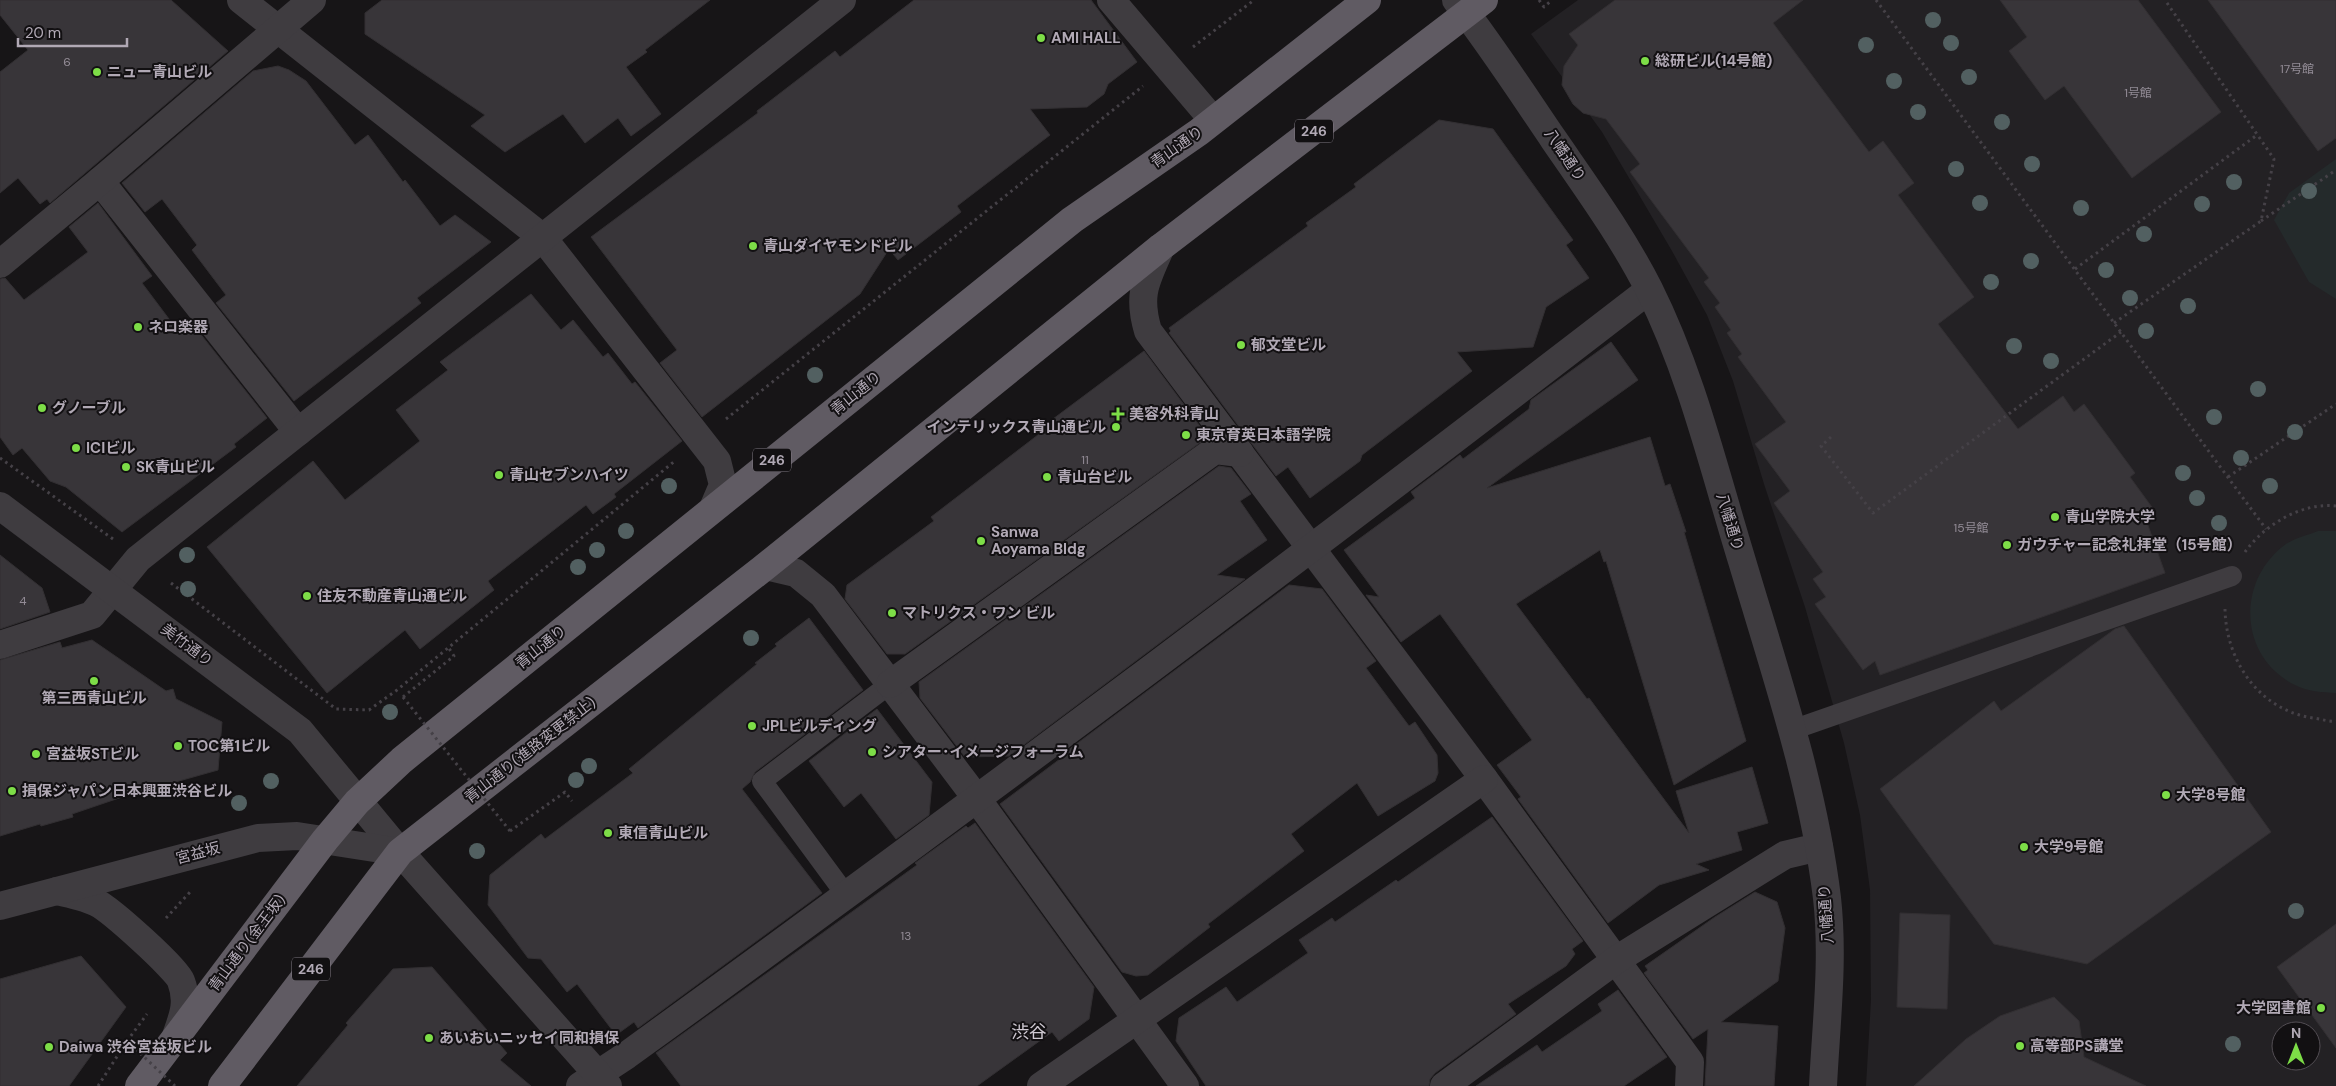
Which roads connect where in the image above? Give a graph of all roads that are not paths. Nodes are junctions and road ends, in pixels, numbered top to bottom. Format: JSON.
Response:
{"nodes":[{"id":1,"x":242,"y":0,"type":"edge"},
{"id":2,"x":312,"y":0,"type":"edge"},
{"id":3,"x":842,"y":0,"type":"edge"},
{"id":4,"x":1111,"y":0,"type":"edge"},
{"id":5,"x":1367,"y":0,"type":"edge"},
{"id":6,"x":1469,"y":5,"type":"edge"},
{"id":7,"x":277,"y":29,"type":"junction"},
{"id":8,"x":1213,"y":120,"type":"junction"},
{"id":9,"x":100,"y":182,"type":"junction"},
{"id":10,"x":543,"y":238,"type":"junction"},
{"id":11,"x":1161,"y":248,"type":"junction"},
{"id":12,"x":0,"y":264,"type":"edge"},
{"id":13,"x":1649,"y":290,"type":"junction"},
{"id":14,"x":298,"y":432,"type":"junction"},
{"id":15,"x":1240,"y":453,"type":"junction"},
{"id":16,"x":0,"y":506,"type":"edge"},
{"id":17,"x":714,"y":506,"type":"junction"},
{"id":18,"x":1312,"y":548,"type":"junction"},
{"id":19,"x":766,"y":566,"type":"junction"},
{"id":20,"x":2232,"y":576,"type":"road end"},
{"id":21,"x":114,"y":589,"type":"junction"},
{"id":22,"x":0,"y":645,"type":"edge"},
{"id":23,"x":890,"y":684,"type":"junction"},
{"id":24,"x":1792,"y":730,"type":"junction"},
{"id":25,"x":1484,"y":779,"type":"junction"},
{"id":26,"x":977,"y":800,"type":"junction"},
{"id":27,"x":357,"y":802,"type":"junction"},
{"id":28,"x":325,"y":840,"type":"junction"},
{"id":29,"x":1819,"y":847,"type":"junction"},
{"id":30,"x":400,"y":852,"type":"junction"},
{"id":31,"x":56,"y":891,"type":"junction"},
{"id":32,"x":846,"y":895,"type":"junction"},
{"id":33,"x":0,"y":906,"type":"edge"},
{"id":34,"x":1616,"y":960,"type":"junction"},
{"id":35,"x":1137,"y":1020,"type":"junction"},
{"id":36,"x":176,"y":1038,"type":"junction"},
{"id":37,"x":595,"y":1082,"type":"edge"},
{"id":38,"x":139,"y":1086,"type":"edge"},
{"id":39,"x":222,"y":1086,"type":"edge"},
{"id":40,"x":1041,"y":1086,"type":"edge"},
{"id":41,"x":1185,"y":1086,"type":"edge"},
{"id":42,"x":1444,"y":1086,"type":"edge"},
{"id":43,"x":1690,"y":1086,"type":"edge"},
{"id":44,"x":1823,"y":1086,"type":"edge"}],
"edges":[{"from":1,"to":7,"type":"street"},
{"from":2,"to":7,"type":"street"},
{"from":3,"to":10,"type":"street"},
{"from":4,"to":8,"type":"street"},
{"from":5,"to":8,"type":"highway","name":"青山通り","number":"246"},
{"from":6,"to":11,"type":"highway","number":"246"},
{"from":6,"to":13,"type":"street","name":"八幡通り"},
{"from":7,"to":9,"type":"street"},
{"from":7,"to":10,"type":"street"},
{"from":8,"to":17,"type":"highway","name":"青山通り","number":"246"},
{"from":9,"to":12,"type":"street"},
{"from":9,"to":14,"type":"street"},
{"from":10,"to":14,"type":"street"},
{"from":10,"to":17,"type":"street"},
{"from":11,"to":15,"type":"street"},
{"from":11,"to":19,"type":"highway","number":"246"},
{"from":13,"to":18,"type":"street"},
{"from":13,"to":24,"type":"street","name":"八幡通り"},
{"from":14,"to":21,"type":"street"},
{"from":15,"to":18,"type":"street"},
{"from":15,"to":23,"type":"street"},
{"from":16,"to":21,"type":"street","name":"美竹通り"},
{"from":17,"to":27,"type":"highway","name":"青山通り","number":"246"},
{"from":18,"to":25,"type":"street"},
{"from":18,"to":26,"type":"street"},
{"from":19,"to":23,"type":"street"},
{"from":19,"to":30,"type":"highway","name":"青山通り(進路変更禁止)","number":"246"},
{"from":20,"to":24,"type":"lane"},
{"from":21,"to":22,"type":"street"},
{"from":21,"to":27,"type":"street","name":"美竹通り"},
{"from":23,"to":26,"type":"street"},
{"from":23,"to":32,"type":"lane"},
{"from":24,"to":29,"type":"street","name":"八幡通り"},
{"from":25,"to":34,"type":"street"},
{"from":25,"to":35,"type":"street"},
{"from":26,"to":32,"type":"street"},
{"from":26,"to":35,"type":"street"},
{"from":27,"to":28,"type":"highway","name":"青山通り(金王坂)","number":"246"},
{"from":27,"to":30,"type":"street","name":"美竹通り"},
{"from":28,"to":30,"type":"street","name":"宮益坂"},
{"from":28,"to":31,"type":"street","name":"宮益坂"},
{"from":28,"to":36,"type":"highway","name":"青山通り(金王坂)","number":"246"},
{"from":29,"to":34,"type":"street"},
{"from":29,"to":44,"type":"street","name":"八幡通り"},
{"from":30,"to":37,"type":"street","name":"美竹通り"},
{"from":30,"to":39,"type":"highway","number":"246"},
{"from":31,"to":33,"type":"street","name":"宮益坂"},
{"from":31,"to":36,"type":"street"},
{"from":32,"to":37,"type":"street"},
{"from":34,"to":42,"type":"street"},
{"from":34,"to":43,"type":"street"},
{"from":35,"to":40,"type":"street"},
{"from":35,"to":41,"type":"street"},
{"from":36,"to":38,"type":"highway","name":"青山通り(金王坂)","number":"246"}]}
